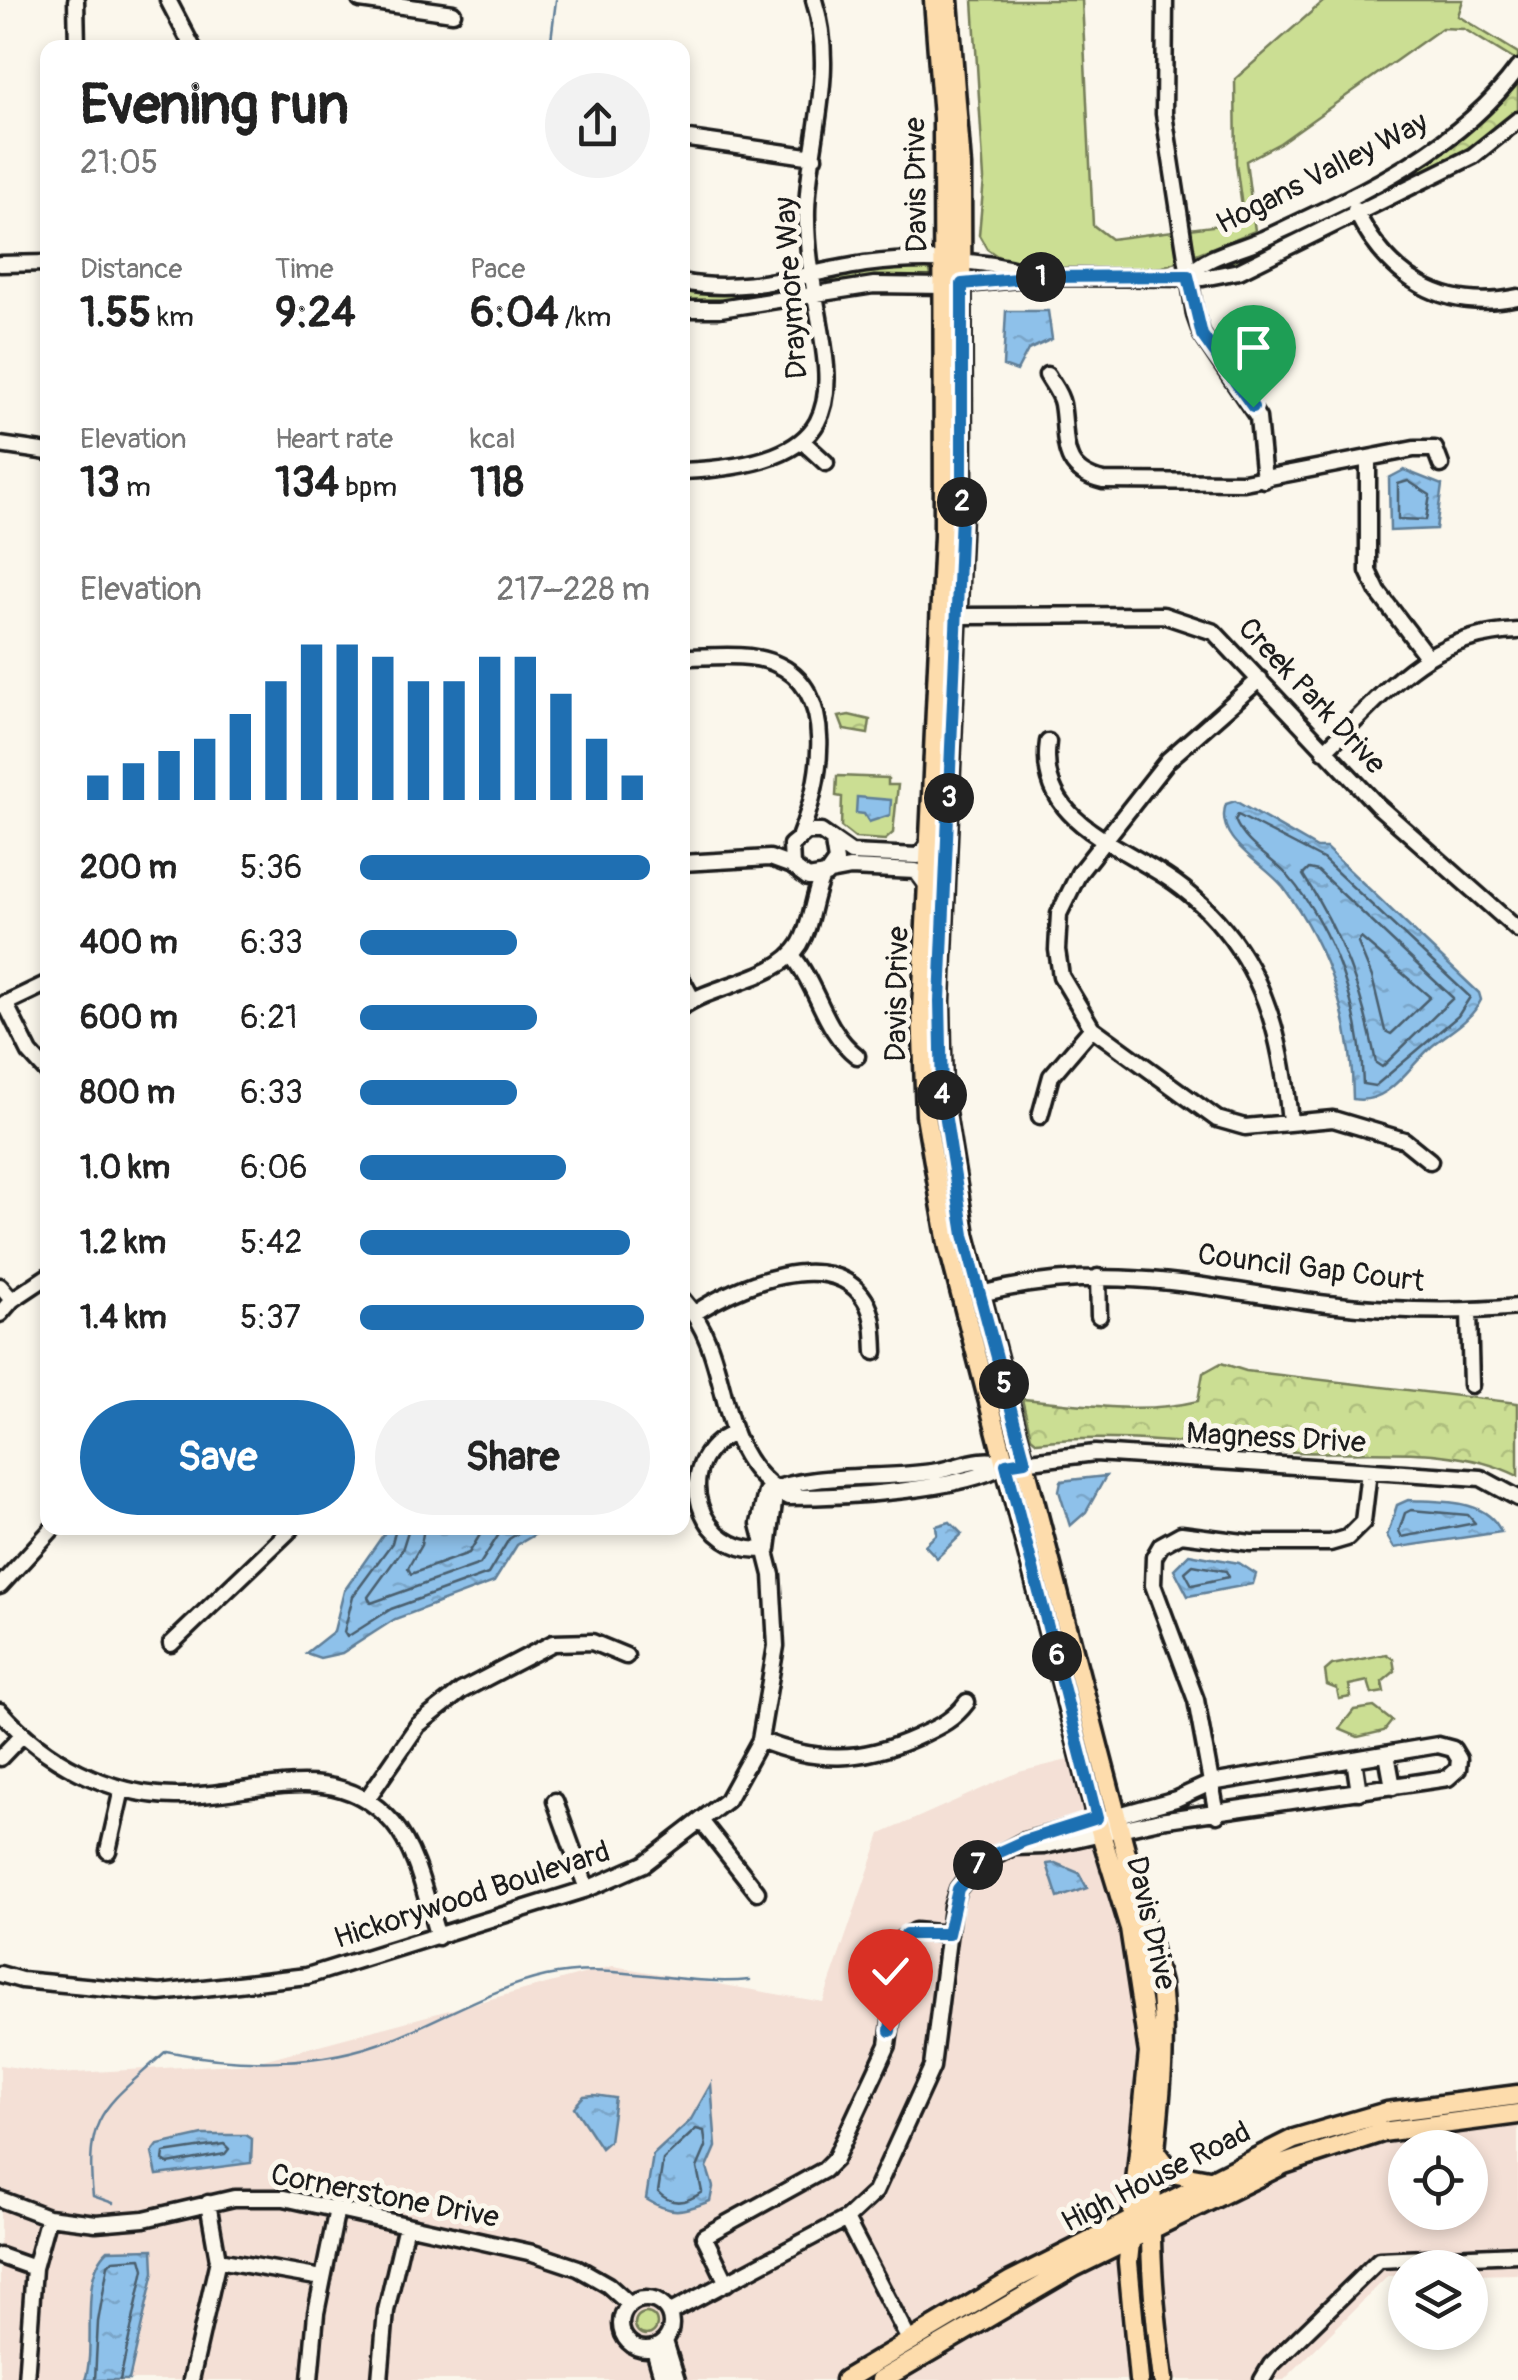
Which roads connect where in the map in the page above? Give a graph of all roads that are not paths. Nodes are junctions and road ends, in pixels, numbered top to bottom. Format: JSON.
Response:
{"nodes":[{"id":1,"x":76,"y":0,"type":"edge"},
{"id":2,"x":168,"y":0,"type":"edge"},
{"id":3,"x":360,"y":0,"type":"edge"},
{"id":4,"x":814,"y":0,"type":"edge"},
{"id":5,"x":934,"y":0,"type":"edge"},
{"id":6,"x":948,"y":0,"type":"edge"},
{"id":7,"x":1165,"y":0,"type":"edge"},
{"id":8,"x":391,"y":2,"type":"edge"},
{"id":9,"x":453,"y":14,"type":"dead end"},
{"id":10,"x":77,"y":40,"type":"edge"},
{"id":11,"x":189,"y":40,"type":"edge"},
{"id":12,"x":1518,"y":68,"type":"edge"},
{"id":13,"x":1518,"y":120,"type":"edge"},
{"id":14,"x":690,"y":139,"type":"edge"},
{"id":15,"x":814,"y":158,"type":"junction"},
{"id":16,"x":1348,"y":196,"type":"junction"},
{"id":17,"x":1358,"y":216,"type":"junction"},
{"id":18,"x":40,"y":263,"type":"edge"},
{"id":19,"x":0,"y":264,"type":"edge"},
{"id":20,"x":814,"y":274,"type":"junction"},
{"id":21,"x":954,"y":274,"type":"junction"},
{"id":22,"x":1188,"y":276,"type":"junction"},
{"id":23,"x":690,"y":283,"type":"edge"},
{"id":24,"x":818,"y":294,"type":"junction"},
{"id":25,"x":1518,"y":296,"type":"edge"},
{"id":26,"x":690,"y":309,"type":"edge"},
{"id":27,"x":1047,"y":375,"type":"dead end"},
{"id":28,"x":802,"y":441,"type":"junction"},
{"id":29,"x":0,"y":445,"type":"edge"},
{"id":30,"x":40,"y":451,"type":"edge"},
{"id":31,"x":1368,"y":458,"type":"junction"},
{"id":32,"x":826,"y":463,"type":"dead end"},
{"id":33,"x":1440,"y":464,"type":"dead end"},
{"id":34,"x":690,"y":470,"type":"edge"},
{"id":35,"x":1264,"y":480,"type":"junction"},
{"id":36,"x":958,"y":616,"type":"junction"},
{"id":37,"x":1518,"y":631,"type":"edge"},
{"id":38,"x":1426,"y":655,"type":"junction"},
{"id":39,"x":690,"y":657,"type":"edge"},
{"id":40,"x":1260,"y":679,"type":"junction"},
{"id":41,"x":1048,"y":742,"type":"dead end"},
{"id":42,"x":1324,"y":751,"type":"junction"},
{"id":43,"x":814,"y":801,"type":"junction"},
{"id":44,"x":830,"y":839,"type":"junction"},
{"id":45,"x":796,"y":840,"type":"junction"},
{"id":46,"x":1104,"y":842,"type":"junction"},
{"id":47,"x":929,"y":844,"type":"junction"},
{"id":48,"x":770,"y":858,"type":"junction"},
{"id":49,"x":690,"y":863,"type":"edge"},
{"id":50,"x":796,"y":870,"type":"junction"},
{"id":51,"x":826,"y":874,"type":"junction"},
{"id":52,"x":928,"y":886,"type":"junction"},
{"id":53,"x":812,"y":898,"type":"junction"},
{"id":54,"x":1518,"y":930,"type":"edge"},
{"id":55,"x":792,"y":956,"type":"junction"},
{"id":56,"x":40,"y":987,"type":"edge"},
{"id":57,"x":690,"y":1002,"type":"edge"},
{"id":58,"x":2,"y":1004,"type":"edge"},
{"id":59,"x":1092,"y":1028,"type":"junction"},
{"id":60,"x":857,"y":1056,"type":"dead end"},
{"id":61,"x":40,"y":1064,"type":"edge"},
{"id":62,"x":1040,"y":1116,"type":"dead end"},
{"id":63,"x":1290,"y":1121,"type":"junction"},
{"id":64,"x":1430,"y":1162,"type":"dead end"},
{"id":65,"x":1098,"y":1277,"type":"junction"},
{"id":66,"x":40,"y":1281,"type":"edge"},
{"id":67,"x":0,"y":1286,"type":"edge"},
{"id":68,"x":980,"y":1294,"type":"junction"},
{"id":69,"x":12,"y":1300,"type":"junction"},
{"id":70,"x":1518,"y":1307,"type":"edge"},
{"id":71,"x":690,"y":1308,"type":"edge"},
{"id":72,"x":1469,"y":1311,"type":"junction"},
{"id":73,"x":695,"y":1313,"type":"junction"},
{"id":74,"x":0,"y":1314,"type":"edge"},
{"id":75,"x":1099,"y":1316,"type":"dead end"},
{"id":76,"x":876,"y":1352,"type":"dead end"},
{"id":77,"x":1471,"y":1385,"type":"dead end"},
{"id":78,"x":734,"y":1433,"type":"junction"},
{"id":79,"x":1016,"y":1462,"type":"junction"},
{"id":80,"x":1369,"y":1471,"type":"junction"},
{"id":81,"x":776,"y":1488,"type":"junction"},
{"id":82,"x":1518,"y":1498,"type":"edge"},
{"id":83,"x":47,"y":1535,"type":"edge"},
{"id":84,"x":285,"y":1535,"type":"edge"},
{"id":85,"x":768,"y":1549,"type":"junction"},
{"id":86,"x":0,"y":1586,"type":"edge"},
{"id":87,"x":171,"y":1644,"type":"dead end"},
{"id":88,"x":626,"y":1656,"type":"dead end"},
{"id":89,"x":967,"y":1702,"type":"dead end"},
{"id":90,"x":0,"y":1711,"type":"edge"},
{"id":91,"x":22,"y":1735,"type":"junction"},
{"id":92,"x":760,"y":1740,"type":"junction"},
{"id":93,"x":1387,"y":1754,"type":"junction"},
{"id":94,"x":0,"y":1758,"type":"edge"},
{"id":95,"x":1354,"y":1759,"type":"junction"},
{"id":96,"x":1211,"y":1783,"type":"junction"},
{"id":97,"x":1393,"y":1787,"type":"junction"},
{"id":98,"x":122,"y":1789,"type":"junction"},
{"id":99,"x":1360,"y":1792,"type":"junction"},
{"id":100,"x":367,"y":1799,"type":"junction"},
{"id":101,"x":555,"y":1801,"type":"dead end"},
{"id":102,"x":1216,"y":1815,"type":"junction"},
{"id":103,"x":1120,"y":1821,"type":"junction"},
{"id":104,"x":702,"y":1822,"type":"junction"},
{"id":105,"x":1099,"y":1826,"type":"junction"},
{"id":106,"x":108,"y":1851,"type":"dead end"},
{"id":107,"x":587,"y":1889,"type":"junction"},
{"id":108,"x":757,"y":1892,"type":"dead end"},
{"id":109,"x":948,"y":1934,"type":"junction"},
{"id":110,"x":438,"y":1937,"type":"junction"},
{"id":111,"x":0,"y":1974,"type":"edge"},
{"id":112,"x":1518,"y":2095,"type":"edge"},
{"id":113,"x":1518,"y":2114,"type":"edge"},
{"id":114,"x":1156,"y":2153,"type":"junction"},
{"id":115,"x":1210,"y":2180,"type":"junction"},
{"id":116,"x":0,"y":2199,"type":"edge"},
{"id":117,"x":208,"y":2204,"type":"junction"},
{"id":118,"x":337,"y":2209,"type":"junction"},
{"id":119,"x":48,"y":2216,"type":"junction"},
{"id":120,"x":1151,"y":2218,"type":"junction"},
{"id":121,"x":846,"y":2219,"type":"junction"},
{"id":122,"x":406,"y":2225,"type":"junction"},
{"id":123,"x":1129,"y":2229,"type":"junction"},
{"id":124,"x":1518,"y":2254,"type":"edge"},
{"id":125,"x":0,"y":2256,"type":"edge"},
{"id":126,"x":218,"y":2260,"type":"junction"},
{"id":127,"x":34,"y":2268,"type":"junction"},
{"id":128,"x":322,"y":2278,"type":"junction"},
{"id":129,"x":727,"y":2282,"type":"junction"},
{"id":130,"x":630,"y":2305,"type":"junction"},
{"id":131,"x":669,"y":2313,"type":"junction"},
{"id":132,"x":909,"y":2340,"type":"junction"},
{"id":133,"x":660,"y":2345,"type":"junction"},
{"id":134,"x":883,"y":2379,"type":"edge"},
{"id":135,"x":26,"y":2380,"type":"edge"},
{"id":136,"x":191,"y":2380,"type":"edge"},
{"id":137,"x":310,"y":2380,"type":"edge"},
{"id":138,"x":380,"y":2380,"type":"edge"},
{"id":139,"x":663,"y":2380,"type":"edge"},
{"id":140,"x":678,"y":2380,"type":"edge"},
{"id":141,"x":844,"y":2380,"type":"edge"},
{"id":142,"x":1138,"y":2380,"type":"edge"},
{"id":143,"x":1163,"y":2380,"type":"edge"},
{"id":144,"x":1262,"y":2380,"type":"edge"}],
"edges":[{"from":1,"to":10,"type":"street"},
{"from":2,"to":11,"type":"street"},
{"from":3,"to":8,"type":"street"},
{"from":4,"to":15,"type":"street","name":"Draymore Way"},
{"from":5,"to":21,"type":"main road","name":"Davis Drive"},
{"from":6,"to":21,"type":"main road","name":"Davis Drive"},
{"from":7,"to":22,"type":"street"},
{"from":8,"to":9,"type":"street"},
{"from":12,"to":16,"type":"street","name":"Hogans Valley Way"},
{"from":13,"to":17,"type":"street","name":"Hogans Valley Way"},
{"from":14,"to":15,"type":"street"},
{"from":15,"to":20,"type":"street","name":"Draymore Way"},
{"from":16,"to":17,"type":"street"},
{"from":16,"to":22,"type":"street","name":"Hogans Valley Way"},
{"from":17,"to":22,"type":"street","name":"Hogans Valley Way"},
{"from":17,"to":25,"type":"street"},
{"from":18,"to":19,"type":"street"},
{"from":20,"to":21,"type":"street"},
{"from":20,"to":23,"type":"street"},
{"from":20,"to":24,"type":"street","name":"Draymore Way"},
{"from":21,"to":22,"type":"street","name":"Hogans Valley Way"},
{"from":21,"to":24,"type":"street"},
{"from":21,"to":36,"type":"main road","name":"Davis Drive"},
{"from":21,"to":47,"type":"main road","name":"Davis Drive"},
{"from":22,"to":35,"type":"street"},
{"from":24,"to":26,"type":"street"},
{"from":24,"to":28,"type":"street","name":"Draymore Way"},
{"from":27,"to":35,"type":"street"},
{"from":28,"to":32,"type":"street"},
{"from":28,"to":34,"type":"street"},
{"from":29,"to":30,"type":"street"},
{"from":31,"to":33,"type":"street"},
{"from":31,"to":35,"type":"street"},
{"from":31,"to":38,"type":"street"},
{"from":36,"to":40,"type":"street","name":"Creek Park Drive"},
{"from":36,"to":68,"type":"main road","name":"Davis Drive"},
{"from":37,"to":38,"type":"street"},
{"from":38,"to":42,"type":"street"},
{"from":39,"to":43,"type":"street"},
{"from":40,"to":42,"type":"street","name":"Creek Park Drive"},
{"from":40,"to":46,"type":"street"},
{"from":41,"to":46,"type":"street"},
{"from":42,"to":54,"type":"street","name":"Creek Park Drive"},
{"from":43,"to":44,"type":"street"},
{"from":43,"to":45,"type":"street"},
{"from":44,"to":45,"type":"street"},
{"from":44,"to":47,"type":"street"},
{"from":44,"to":51,"type":"street"},
{"from":45,"to":48,"type":"street"},
{"from":45,"to":50,"type":"street"},
{"from":46,"to":59,"type":"street"},
{"from":46,"to":63,"type":"street"},
{"from":47,"to":52,"type":"main road","name":"Davis Drive"},
{"from":48,"to":49,"type":"street"},
{"from":48,"to":50,"type":"street"},
{"from":50,"to":51,"type":"street"},
{"from":50,"to":53,"type":"street"},
{"from":51,"to":52,"type":"street"},
{"from":51,"to":53,"type":"street"},
{"from":52,"to":79,"type":"main road","name":"Davis Drive"},
{"from":53,"to":55,"type":"street"},
{"from":55,"to":57,"type":"street"},
{"from":55,"to":60,"type":"street"},
{"from":56,"to":58,"type":"street"},
{"from":58,"to":61,"type":"street"},
{"from":59,"to":62,"type":"street"},
{"from":59,"to":63,"type":"street"},
{"from":63,"to":64,"type":"street"},
{"from":65,"to":68,"type":"street","name":"Council Gap Court"},
{"from":65,"to":72,"type":"street","name":"Council Gap Court"},
{"from":65,"to":75,"type":"street"},
{"from":66,"to":69,"type":"street"},
{"from":67,"to":69,"type":"street"},
{"from":68,"to":79,"type":"main road","name":"Davis Drive"},
{"from":69,"to":74,"type":"street"},
{"from":70,"to":72,"type":"street","name":"Council Gap Court"},
{"from":71,"to":73,"type":"street"},
{"from":72,"to":77,"type":"street"},
{"from":73,"to":76,"type":"street"},
{"from":73,"to":78,"type":"street"},
{"from":78,"to":81,"type":"street"},
{"from":78,"to":85,"type":"street"},
{"from":79,"to":80,"type":"street","name":"Magness Drive"},
{"from":79,"to":81,"type":"street","name":"Magness Drive"},
{"from":79,"to":103,"type":"main road","name":"Davis Drive"},
{"from":79,"to":105,"type":"main road","name":"Davis Drive"},
{"from":80,"to":82,"type":"street","name":"Magness Drive"},
{"from":80,"to":96,"type":"street"},
{"from":81,"to":85,"type":"street","name":"Hickorywood Boulevard"},
{"from":83,"to":86,"type":"street"},
{"from":84,"to":87,"type":"street"},
{"from":85,"to":92,"type":"street","name":"Hickorywood Boulevard"},
{"from":88,"to":100,"type":"street"},
{"from":89,"to":92,"type":"street"},
{"from":90,"to":91,"type":"street"},
{"from":91,"to":94,"type":"street"},
{"from":91,"to":98,"type":"street"},
{"from":92,"to":104,"type":"street","name":"Hickorywood Boulevard"},
{"from":93,"to":95,"type":"street"},
{"from":93,"to":97,"type":"street"},
{"from":93,"to":97,"type":"street"},
{"from":95,"to":96,"type":"street"},
{"from":95,"to":99,"type":"street"},
{"from":96,"to":102,"type":"street"},
{"from":96,"to":103,"type":"street"},
{"from":97,"to":99,"type":"street"},
{"from":98,"to":100,"type":"street"},
{"from":98,"to":106,"type":"street"},
{"from":99,"to":102,"type":"street"},
{"from":100,"to":110,"type":"street"},
{"from":101,"to":107,"type":"street"},
{"from":102,"to":103,"type":"street"},
{"from":103,"to":105,"type":"street"},
{"from":103,"to":114,"type":"main road","name":"Davis Drive"},
{"from":104,"to":107,"type":"street","name":"Hickorywood Boulevard"},
{"from":104,"to":108,"type":"street"},
{"from":105,"to":109,"type":"street"},
{"from":105,"to":123,"type":"main road","name":"Davis Drive"},
{"from":107,"to":110,"type":"street","name":"Hickorywood Boulevard"},
{"from":109,"to":121,"type":"street"},
{"from":109,"to":129,"type":"street"},
{"from":110,"to":111,"type":"street","name":"Hickorywood Boulevard"},
{"from":112,"to":115,"type":"main road","name":"High House Road"},
{"from":113,"to":120,"type":"main road","name":"High House Road"},
{"from":114,"to":115,"type":"main road"},
{"from":114,"to":120,"type":"main road","name":"Davis Drive"},
{"from":115,"to":120,"type":"main road","name":"High House Road"},
{"from":116,"to":119,"type":"street","name":"Cornerstone Drive"},
{"from":117,"to":118,"type":"street","name":"Cornerstone Drive"},
{"from":117,"to":119,"type":"street","name":"Cornerstone Drive"},
{"from":117,"to":126,"type":"street"},
{"from":118,"to":122,"type":"street","name":"Cornerstone Drive"},
{"from":118,"to":128,"type":"street"},
{"from":119,"to":127,"type":"street"},
{"from":120,"to":123,"type":"main road","name":"High House Road"},
{"from":120,"to":143,"type":"main road","name":"Davis Drive"},
{"from":121,"to":129,"type":"street"},
{"from":121,"to":132,"type":"street"},
{"from":122,"to":130,"type":"street","name":"Cornerstone Drive"},
{"from":122,"to":138,"type":"street"},
{"from":123,"to":132,"type":"main road","name":"High House Road"},
{"from":123,"to":134,"type":"main road","name":"High House Road"},
{"from":123,"to":142,"type":"main road","name":"Davis Drive"},
{"from":124,"to":144,"type":"street"},
{"from":125,"to":127,"type":"street"},
{"from":126,"to":128,"type":"street"},
{"from":126,"to":136,"type":"street"},
{"from":127,"to":135,"type":"street"},
{"from":128,"to":137,"type":"street"},
{"from":129,"to":131,"type":"street"},
{"from":130,"to":131,"type":"street","name":"Cornerstone Drive"},
{"from":130,"to":133,"type":"street"},
{"from":131,"to":133,"type":"street"},
{"from":132,"to":134,"type":"main road"},
{"from":132,"to":141,"type":"main road","name":"High House Road"},
{"from":133,"to":139,"type":"street"},
{"from":133,"to":140,"type":"street"}]}
